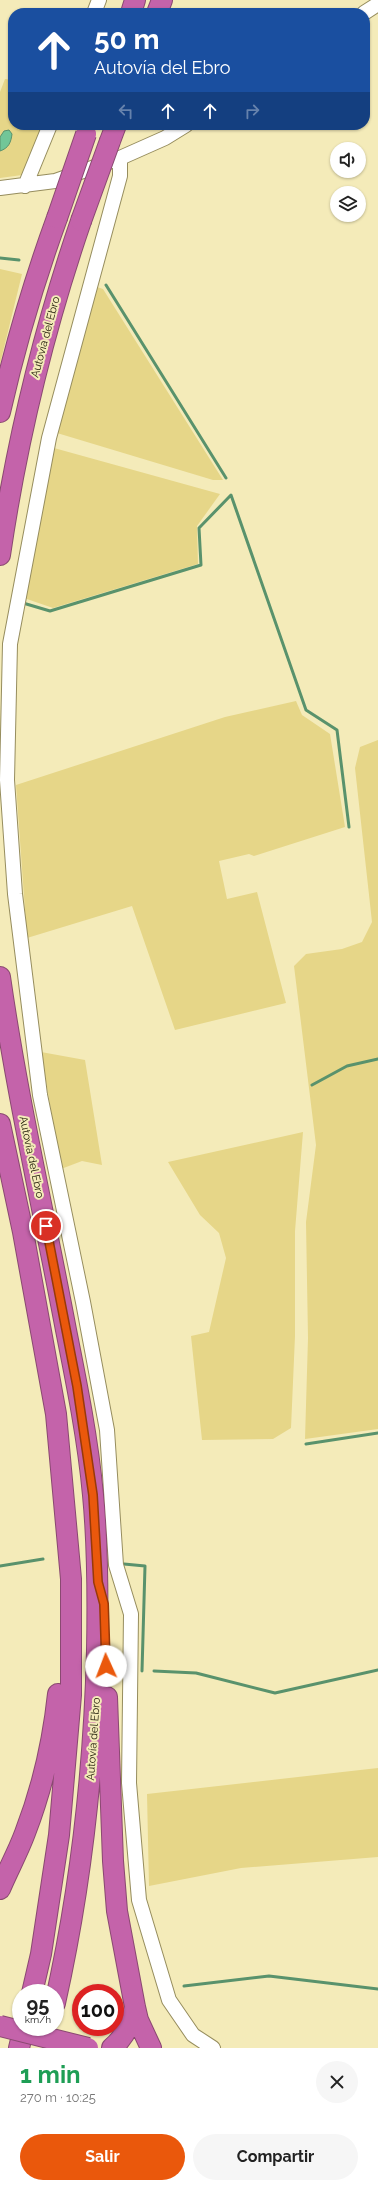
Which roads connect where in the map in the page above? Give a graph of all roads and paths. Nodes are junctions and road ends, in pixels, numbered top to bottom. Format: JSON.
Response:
{"nodes":[{"id":1,"x":48,"y":130,"type":"edge"},
{"id":2,"x":88,"y":130,"type":"edge"},
{"id":3,"x":178,"y":130,"type":"edge"},
{"id":4,"x":113,"y":133,"type":"edge"},
{"id":5,"x":120,"y":158,"type":"junction"},
{"id":6,"x":25,"y":186,"type":"junction"},
{"id":7,"x":0,"y":188,"type":"edge"},
{"id":8,"x":0,"y":412,"type":"edge"},
{"id":9,"x":0,"y":556,"type":"edge"},
{"id":10,"x":0,"y":977,"type":"edge"},
{"id":11,"x":0,"y":1124,"type":"edge"},
{"id":12,"x":70,"y":1556,"type":"junction"},
{"id":13,"x":98,"y":1582,"type":"junction"},
{"id":14,"x":0,"y":1889,"type":"edge"},
{"id":15,"x":34,"y":1984,"type":"edge"},
{"id":16,"x":59,"y":1984,"type":"edge"},
{"id":17,"x":134,"y":2007,"type":"junction"},
{"id":18,"x":0,"y":2026,"type":"edge"},
{"id":19,"x":22,"y":2036,"type":"edge"},
{"id":20,"x":48,"y":2036,"type":"edge"},
{"id":21,"x":19,"y":2048,"type":"edge"},
{"id":22,"x":45,"y":2048,"type":"edge"},
{"id":23,"x":88,"y":2048,"type":"edge"},
{"id":24,"x":112,"y":2048,"type":"edge"},
{"id":25,"x":151,"y":2048,"type":"edge"},
{"id":26,"x":213,"y":2048,"type":"edge"}],
"edges":[{"from":1,"to":6,"type":"street"},
{"from":2,"to":8,"type":"highway","bridge":true},
{"from":3,"to":5,"type":"street"},
{"from":4,"to":9,"type":"highway","name":"Autovía del Ebro","bridge":true},
{"from":5,"to":6,"type":"street"},
{"from":5,"to":26,"type":"street"},
{"from":6,"to":7,"type":"street"},
{"from":10,"to":13,"type":"highway","name":"Autovía del Ebro"},
{"from":11,"to":12,"type":"highway"},
{"from":12,"to":14,"type":"highway"},
{"from":12,"to":15,"type":"highway"},
{"from":13,"to":16,"type":"highway","name":"Autovía del Ebro"},
{"from":13,"to":17,"type":"highway"},
{"from":17,"to":24,"type":"highway"},
{"from":17,"to":25,"type":"highway"},
{"from":18,"to":23,"type":"highway","bridge":true},
{"from":19,"to":21,"type":"highway"},
{"from":20,"to":22,"type":"highway"}]}
